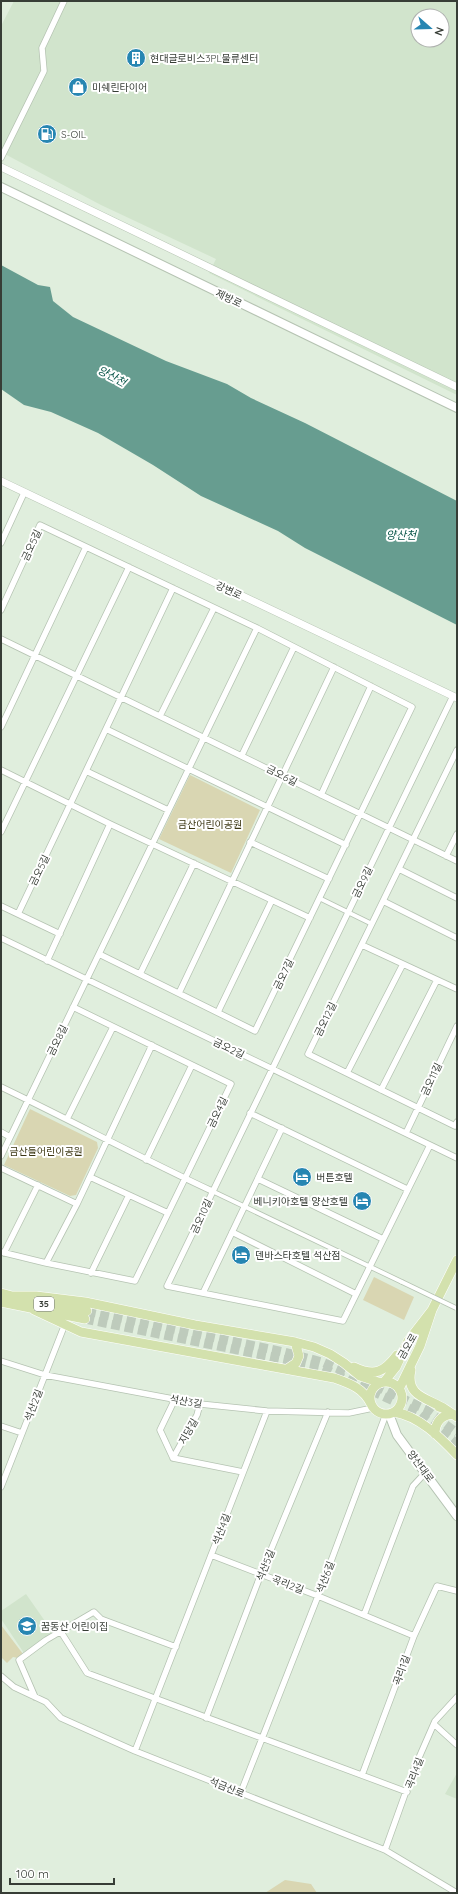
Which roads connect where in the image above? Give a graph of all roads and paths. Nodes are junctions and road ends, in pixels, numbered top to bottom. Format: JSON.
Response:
{"nodes":[{"id":1,"x":64,"y":1,"type":"edge"},
{"id":2,"x":1,"y":158,"type":"edge"},
{"id":3,"x":1,"y":166,"type":"edge"},
{"id":4,"x":1,"y":187,"type":"edge"},
{"id":5,"x":457,"y":387,"type":"edge"},
{"id":6,"x":457,"y":408,"type":"edge"},
{"id":7,"x":1,"y":481,"type":"edge"},
{"id":8,"x":24,"y":493,"type":"junction"},
{"id":9,"x":1,"y":543,"type":"edge"},
{"id":10,"x":86,"y":547,"type":"junction"},
{"id":11,"x":129,"y":567,"type":"junction"},
{"id":12,"x":173,"y":588,"type":"junction"},
{"id":13,"x":214,"y":608,"type":"junction"},
{"id":14,"x":1,"y":610,"type":"edge"},
{"id":15,"x":257,"y":628,"type":"junction"},
{"id":16,"x":1,"y":639,"type":"edge"},
{"id":17,"x":294,"y":647,"type":"junction"},
{"id":18,"x":35,"y":655,"type":"junction"},
{"id":19,"x":334,"y":667,"type":"junction"},
{"id":20,"x":77,"y":676,"type":"junction"},
{"id":21,"x":372,"y":686,"type":"junction"},
{"id":22,"x":122,"y":697,"type":"junction"},
{"id":23,"x":455,"y":697,"type":"edge"},
{"id":24,"x":160,"y":716,"type":"junction"},
{"id":25,"x":1,"y":726,"type":"edge"},
{"id":26,"x":106,"y":729,"type":"junction"},
{"id":27,"x":204,"y":736,"type":"junction"},
{"id":28,"x":457,"y":750,"type":"edge"},
{"id":29,"x":242,"y":755,"type":"junction"},
{"id":30,"x":1,"y":770,"type":"edge"},
{"id":31,"x":188,"y":770,"type":"junction"},
{"id":32,"x":86,"y":771,"type":"junction"},
{"id":33,"x":282,"y":776,"type":"junction"},
{"id":34,"x":25,"y":782,"type":"junction"},
{"id":35,"x":321,"y":795,"type":"junction"},
{"id":36,"x":70,"y":804,"type":"junction"},
{"id":37,"x":267,"y":807,"type":"junction"},
{"id":38,"x":168,"y":810,"type":"junction"},
{"id":39,"x":360,"y":814,"type":"junction"},
{"id":40,"x":110,"y":824,"type":"junction"},
{"id":41,"x":388,"y":828,"type":"junction"},
{"id":42,"x":1,"y":832,"type":"edge"},
{"id":43,"x":457,"y":834,"type":"edge"},
{"id":44,"x":413,"y":840,"type":"junction"},
{"id":45,"x":250,"y":842,"type":"junction"},
{"id":46,"x":152,"y":843,"type":"junction"},
{"id":47,"x":346,"y":845,"type":"junction"},
{"id":48,"x":446,"y":856,"type":"junction"},
{"id":49,"x":457,"y":861,"type":"edge"},
{"id":50,"x":194,"y":864,"type":"junction"},
{"id":51,"x":399,"y":869,"type":"junction"},
{"id":52,"x":328,"y":879,"type":"junction"},
{"id":53,"x":232,"y":882,"type":"junction"},
{"id":54,"x":319,"y":898,"type":"junction"},
{"id":55,"x":457,"y":898,"type":"edge"},
{"id":56,"x":272,"y":900,"type":"junction"},
{"id":57,"x":383,"y":901,"type":"junction"},
{"id":58,"x":1,"y":906,"type":"edge"},
{"id":59,"x":348,"y":912,"type":"junction"},
{"id":60,"x":18,"y":914,"type":"junction"},
{"id":61,"x":310,"y":918,"type":"junction"},
{"id":62,"x":372,"y":924,"type":"junction"},
{"id":63,"x":60,"y":934,"type":"junction"},
{"id":64,"x":1,"y":938,"type":"edge"},
{"id":65,"x":457,"y":938,"type":"edge"},
{"id":66,"x":362,"y":945,"type":"junction"},
{"id":67,"x":99,"y":954,"type":"junction"},
{"id":68,"x":48,"y":961,"type":"junction"},
{"id":69,"x":403,"y":964,"type":"junction"},
{"id":70,"x":140,"y":974,"type":"junction"},
{"id":71,"x":86,"y":980,"type":"junction"},
{"id":72,"x":437,"y":980,"type":"junction"},
{"id":73,"x":457,"y":990,"type":"edge"},
{"id":74,"x":179,"y":993,"type":"junction"},
{"id":75,"x":73,"y":1007,"type":"junction"},
{"id":76,"x":218,"y":1012,"type":"junction"},
{"id":77,"x":457,"y":1026,"type":"edge"},
{"id":78,"x":113,"y":1027,"type":"junction"},
{"id":79,"x":152,"y":1045,"type":"junction"},
{"id":80,"x":192,"y":1065,"type":"junction"},
{"id":81,"x":271,"y":1068,"type":"junction"},
{"id":82,"x":347,"y":1073,"type":"junction"},
{"id":83,"x":1,"y":1087,"type":"edge"},
{"id":84,"x":382,"y":1090,"type":"junction"},
{"id":85,"x":28,"y":1100,"type":"junction"},
{"id":86,"x":418,"y":1108,"type":"junction"},
{"id":87,"x":250,"y":1113,"type":"junction"},
{"id":88,"x":67,"y":1119,"type":"junction"},
{"id":89,"x":457,"y":1122,"type":"edge"},
{"id":90,"x":282,"y":1128,"type":"junction"},
{"id":91,"x":1,"y":1132,"type":"edge"},
{"id":92,"x":406,"y":1133,"type":"junction"},
{"id":93,"x":10,"y":1137,"type":"junction"},
{"id":94,"x":108,"y":1139,"type":"junction"},
{"id":95,"x":430,"y":1145,"type":"junction"},
{"id":96,"x":1,"y":1156,"type":"edge"},
{"id":97,"x":457,"y":1158,"type":"edge"},
{"id":98,"x":146,"y":1160,"type":"junction"},
{"id":99,"x":1,"y":1168,"type":"edge"},
{"id":100,"x":90,"y":1177,"type":"junction"},
{"id":101,"x":185,"y":1178,"type":"junction"},
{"id":102,"x":258,"y":1179,"type":"junction"},
{"id":103,"x":38,"y":1186,"type":"junction"},
{"id":104,"x":407,"y":1189,"type":"junction"},
{"id":105,"x":212,"y":1191,"type":"junction"},
{"id":106,"x":129,"y":1195,"type":"junction"},
{"id":107,"x":77,"y":1204,"type":"junction"},
{"id":108,"x":244,"y":1206,"type":"junction"},
{"id":109,"x":168,"y":1213,"type":"junction"},
{"id":110,"x":232,"y":1232,"type":"junction"},
{"id":111,"x":383,"y":1239,"type":"junction"},
{"id":112,"x":2,"y":1252,"type":"edge"},
{"id":113,"x":457,"y":1260,"type":"edge"},
{"id":114,"x":46,"y":1263,"type":"junction"},
{"id":115,"x":370,"y":1266,"type":"junction"},
{"id":116,"x":91,"y":1273,"type":"junction"},
{"id":117,"x":202,"y":1292,"type":"junction"},
{"id":118,"x":1,"y":1293,"type":"edge"},
{"id":119,"x":356,"y":1294,"type":"junction"},
{"id":120,"x":12,"y":1296,"type":"junction"},
{"id":121,"x":1,"y":1302,"type":"edge"},
{"id":122,"x":456,"y":1308,"type":"edge"},
{"id":123,"x":34,"y":1310,"type":"junction"},
{"id":124,"x":432,"y":1310,"type":"junction"},
{"id":125,"x":65,"y":1324,"type":"junction"},
{"id":126,"x":408,"y":1341,"type":"junction"},
{"id":127,"x":295,"y":1342,"type":"junction"},
{"id":128,"x":413,"y":1360,"type":"junction"},
{"id":129,"x":1,"y":1361,"type":"edge"},
{"id":130,"x":344,"y":1363,"type":"junction"},
{"id":131,"x":287,"y":1369,"type":"junction"},
{"id":132,"x":45,"y":1375,"type":"junction"},
{"id":133,"x":382,"y":1383,"type":"junction"},
{"id":134,"x":399,"y":1389,"type":"junction"},
{"id":135,"x":175,"y":1399,"type":"junction"},
{"id":136,"x":200,"y":1404,"type":"junction"},
{"id":137,"x":372,"y":1406,"type":"junction"},
{"id":138,"x":267,"y":1411,"type":"junction"},
{"id":139,"x":328,"y":1412,"type":"junction"},
{"id":140,"x":389,"y":1413,"type":"junction"},
{"id":141,"x":452,"y":1413,"type":"edge"},
{"id":142,"x":1,"y":1426,"type":"edge"},
{"id":143,"x":22,"y":1433,"type":"junction"},
{"id":144,"x":434,"y":1434,"type":"junction"},
{"id":145,"x":457,"y":1454,"type":"edge"},
{"id":146,"x":173,"y":1458,"type":"junction"},
{"id":147,"x":243,"y":1472,"type":"junction"},
{"id":148,"x":426,"y":1472,"type":"junction"},
{"id":149,"x":1,"y":1487,"type":"edge"},
{"id":150,"x":457,"y":1516,"type":"edge"},
{"id":151,"x":211,"y":1555,"type":"junction"},
{"id":152,"x":261,"y":1574,"type":"junction"},
{"id":153,"x":457,"y":1591,"type":"edge"},
{"id":154,"x":318,"y":1596,"type":"junction"},
{"id":155,"x":364,"y":1615,"type":"junction"},
{"id":156,"x":61,"y":1632,"type":"junction"},
{"id":157,"x":414,"y":1636,"type":"junction"},
{"id":158,"x":176,"y":1647,"type":"junction"},
{"id":159,"x":1,"y":1676,"type":"edge"},
{"id":160,"x":35,"y":1697,"type":"junction"},
{"id":161,"x":457,"y":1697,"type":"edge"},
{"id":162,"x":155,"y":1699,"type":"junction"},
{"id":163,"x":206,"y":1718,"type":"junction"},
{"id":164,"x":435,"y":1725,"type":"junction"},
{"id":165,"x":262,"y":1739,"type":"junction"},
{"id":166,"x":457,"y":1745,"type":"edge"},
{"id":167,"x":135,"y":1751,"type":"junction"},
{"id":168,"x":362,"y":1775,"type":"junction"},
{"id":169,"x":241,"y":1792,"type":"junction"},
{"id":170,"x":407,"y":1792,"type":"junction"},
{"id":171,"x":385,"y":1850,"type":"junction"},
{"id":172,"x":457,"y":1893,"type":"edge"}],
"edges":[{"from":1,"to":2,"type":"street"},
{"from":3,"to":5,"type":"street"},
{"from":4,"to":6,"type":"main road","name":"제방로"},
{"from":7,"to":8,"type":"street","name":"강변로"},
{"from":8,"to":9,"type":"street"},
{"from":8,"to":23,"type":"street","name":"강변로"},
{"from":10,"to":11,"type":"street","name":"금오5길"},
{"from":10,"to":14,"type":"street","name":"금오5길"},
{"from":10,"to":18,"type":"street"},
{"from":11,"to":12,"type":"street","name":"금오5길"},
{"from":11,"to":20,"type":"street"},
{"from":12,"to":13,"type":"street","name":"금오5길"},
{"from":12,"to":22,"type":"street","name":"금오5길"},
{"from":13,"to":15,"type":"street","name":"금오5길"},
{"from":13,"to":24,"type":"street"},
{"from":15,"to":17,"type":"street","name":"금오7길"},
{"from":15,"to":27,"type":"street"},
{"from":16,"to":18,"type":"street"},
{"from":17,"to":19,"type":"street","name":"금오7길"},
{"from":17,"to":29,"type":"street"},
{"from":18,"to":20,"type":"street"},
{"from":18,"to":25,"type":"street"},
{"from":19,"to":21,"type":"street","name":"금오7길"},
{"from":19,"to":33,"type":"street"},
{"from":20,"to":22,"type":"street"},
{"from":20,"to":34,"type":"street"},
{"from":21,"to":35,"type":"street"},
{"from":21,"to":39,"type":"street","name":"금오7길"},
{"from":22,"to":24,"type":"street"},
{"from":22,"to":26,"type":"street","name":"금오5길"},
{"from":23,"to":41,"type":"street","name":"금오9길"},
{"from":24,"to":27,"type":"street"},
{"from":26,"to":31,"type":"street"},
{"from":26,"to":32,"type":"street","name":"금오5길"},
{"from":27,"to":29,"type":"street","name":"금오6길"},
{"from":27,"to":31,"type":"street"},
{"from":28,"to":44,"type":"street","name":"금오12길"},
{"from":29,"to":33,"type":"street","name":"금오6길"},
{"from":30,"to":34,"type":"street"},
{"from":31,"to":37,"type":"street"},
{"from":31,"to":38,"type":"street"},
{"from":32,"to":36,"type":"street","name":"금오5길"},
{"from":32,"to":38,"type":"street"},
{"from":33,"to":35,"type":"street","name":"금오6길"},
{"from":33,"to":37,"type":"street"},
{"from":34,"to":36,"type":"street"},
{"from":34,"to":42,"type":"street"},
{"from":35,"to":39,"type":"street","name":"금오6길"},
{"from":36,"to":40,"type":"street"},
{"from":36,"to":60,"type":"street","name":"금오5길"},
{"from":37,"to":45,"type":"street"},
{"from":37,"to":47,"type":"street"},
{"from":38,"to":46,"type":"street"},
{"from":39,"to":41,"type":"street","name":"금오6길"},
{"from":39,"to":47,"type":"street","name":"금오7길"},
{"from":40,"to":46,"type":"street"},
{"from":40,"to":63,"type":"street"},
{"from":41,"to":44,"type":"street","name":"금오6길"},
{"from":41,"to":59,"type":"street","name":"금오9길"},
{"from":43,"to":48,"type":"street"},
{"from":44,"to":48,"type":"street"},
{"from":44,"to":51,"type":"street","name":"금오12길"},
{"from":45,"to":52,"type":"street"},
{"from":45,"to":53,"type":"street"},
{"from":46,"to":50,"type":"street"},
{"from":46,"to":67,"type":"street"},
{"from":47,"to":52,"type":"street","name":"금오7길"},
{"from":48,"to":49,"type":"street"},
{"from":50,"to":53,"type":"street"},
{"from":50,"to":70,"type":"street"},
{"from":51,"to":55,"type":"street"},
{"from":51,"to":57,"type":"street","name":"금오12길"},
{"from":52,"to":54,"type":"street","name":"금오7길"},
{"from":53,"to":56,"type":"street"},
{"from":53,"to":74,"type":"street"},
{"from":54,"to":59,"type":"street"},
{"from":54,"to":61,"type":"street","name":"금오7길"},
{"from":56,"to":61,"type":"street"},
{"from":56,"to":76,"type":"street"},
{"from":57,"to":62,"type":"street","name":"금오12길"},
{"from":57,"to":65,"type":"street"},
{"from":58,"to":60,"type":"street"},
{"from":59,"to":62,"type":"street"},
{"from":59,"to":81,"type":"street","name":"금오9길"},
{"from":60,"to":63,"type":"street"},
{"from":61,"to":76,"type":"street","name":"금오7길"},
{"from":62,"to":66,"type":"street","name":"금오12길"},
{"from":63,"to":68,"type":"street"},
{"from":64,"to":68,"type":"street","name":"금오2길"},
{"from":66,"to":69,"type":"street"},
{"from":66,"to":82,"type":"street","name":"금오12길"},
{"from":67,"to":70,"type":"street","name":"금오7길"},
{"from":67,"to":71,"type":"street"},
{"from":68,"to":71,"type":"street","name":"금오2길"},
{"from":69,"to":72,"type":"street"},
{"from":69,"to":82,"type":"street"},
{"from":70,"to":74,"type":"street","name":"금오7길"},
{"from":71,"to":75,"type":"street","name":"금오8길"},
{"from":71,"to":81,"type":"street","name":"금오2길"},
{"from":72,"to":73,"type":"street"},
{"from":72,"to":84,"type":"street"},
{"from":74,"to":76,"type":"street","name":"금오7길"},
{"from":75,"to":78,"type":"street","name":"금오4길"},
{"from":75,"to":85,"type":"street","name":"금오8길"},
{"from":77,"to":86,"type":"street","name":"금오11길"},
{"from":78,"to":79,"type":"street","name":"금오4길"},
{"from":78,"to":88,"type":"street"},
{"from":79,"to":80,"type":"street","name":"금오4길"},
{"from":79,"to":94,"type":"street"},
{"from":80,"to":98,"type":"street"},
{"from":80,"to":101,"type":"street","name":"금오4길"},
{"from":81,"to":87,"type":"street","name":"금오10길"},
{"from":81,"to":92,"type":"street","name":"금오2길"},
{"from":82,"to":84,"type":"street","name":"금오12길"},
{"from":83,"to":85,"type":"street"},
{"from":84,"to":86,"type":"street","name":"금오12길"},
{"from":85,"to":88,"type":"street"},
{"from":85,"to":93,"type":"street","name":"금오8길"},
{"from":86,"to":89,"type":"street","name":"금오12길"},
{"from":86,"to":92,"type":"street","name":"금오11길"},
{"from":87,"to":90,"type":"street"},
{"from":87,"to":105,"type":"street","name":"금오10길"},
{"from":88,"to":94,"type":"street"},
{"from":90,"to":102,"type":"street"},
{"from":90,"to":104,"type":"street"},
{"from":91,"to":93,"type":"street"},
{"from":92,"to":95,"type":"street","name":"금오2길"},
{"from":93,"to":96,"type":"street","name":"금오8길"},
{"from":94,"to":98,"type":"street"},
{"from":94,"to":100,"type":"street"},
{"from":95,"to":97,"type":"street","name":"금오2길"},
{"from":95,"to":104,"type":"street","name":"금오10길"},
{"from":98,"to":101,"type":"street"},
{"from":99,"to":103,"type":"street"},
{"from":100,"to":106,"type":"street"},
{"from":100,"to":107,"type":"street"},
{"from":101,"to":105,"type":"street"},
{"from":101,"to":109,"type":"street","name":"금오4길"},
{"from":102,"to":108,"type":"street"},
{"from":102,"to":111,"type":"street"},
{"from":103,"to":107,"type":"street"},
{"from":103,"to":112,"type":"street","name":"금오4길"},
{"from":104,"to":111,"type":"street","name":"금오10길"},
{"from":105,"to":108,"type":"street"},
{"from":105,"to":117,"type":"street","name":"금오10길"},
{"from":106,"to":109,"type":"street"},
{"from":106,"to":116,"type":"street"},
{"from":107,"to":114,"type":"street"},
{"from":108,"to":110,"type":"street"},
{"from":108,"to":115,"type":"street"},
{"from":109,"to":116,"type":"street","name":"금오4길"},
{"from":110,"to":117,"type":"street"},
{"from":110,"to":119,"type":"street"},
{"from":111,"to":115,"type":"street","name":"금오10길"},
{"from":112,"to":114,"type":"street","name":"금오4길"},
{"from":113,"to":124,"type":"main road","name":"금오로"},
{"from":114,"to":116,"type":"street","name":"금오4길"},
{"from":115,"to":119,"type":"street","name":"금오10길"},
{"from":115,"to":122,"type":"street","bridge":true},
{"from":117,"to":119,"type":"street","name":"금오10길"},
{"from":118,"to":120,"type":"main road","number":"35"},
{"from":120,"to":123,"type":"main road","number":"35"},
{"from":120,"to":127,"type":"main road"},
{"from":121,"to":123,"type":"main road","number":"35"},
{"from":123,"to":125,"type":"main road"},
{"from":124,"to":126,"type":"main road","name":"금오로"},
{"from":124,"to":128,"type":"main road","name":"금오로"},
{"from":125,"to":131,"type":"main road"},
{"from":125,"to":132,"type":"street","name":"석산2길"},
{"from":126,"to":130,"type":"main road"},
{"from":126,"to":133,"type":"main road","name":"금오로"},
{"from":127,"to":130,"type":"main road"},
{"from":127,"to":131,"type":"main road"},
{"from":128,"to":134,"type":"main road","name":"금오로"},
{"from":128,"to":141,"type":"main road"},
{"from":129,"to":132,"type":"street","name":"석산3길"},
{"from":130,"to":133,"type":"main road"},
{"from":131,"to":137,"type":"main road"},
{"from":132,"to":135,"type":"street","name":"석산3길"},
{"from":132,"to":143,"type":"street","name":"석산2길"},
{"from":133,"to":134,"type":"main road"},
{"from":133,"to":137,"type":"main road"},
{"from":134,"to":140,"type":"main road"},
{"from":134,"to":141,"type":"main road"},
{"from":135,"to":136,"type":"street","name":"석산3길"},
{"from":135,"to":146,"type":"street"},
{"from":136,"to":138,"type":"street","name":"석산3길"},
{"from":136,"to":146,"type":"street","name":"지당길"},
{"from":137,"to":139,"type":"street","name":"석산3길"},
{"from":137,"to":140,"type":"main road"},
{"from":138,"to":139,"type":"street","name":"석산3길"},
{"from":138,"to":147,"type":"street","name":"석산4길"},
{"from":139,"to":152,"type":"street","name":"석산5길"},
{"from":140,"to":144,"type":"main road"},
{"from":140,"to":148,"type":"main road","name":"양산대로"},
{"from":140,"to":154,"type":"street","name":"석산6길"},
{"from":141,"to":144,"type":"main road"},
{"from":142,"to":143,"type":"street"},
{"from":143,"to":149,"type":"street","name":"석산2길"},
{"from":144,"to":145,"type":"main road"},
{"from":146,"to":147,"type":"street"},
{"from":147,"to":151,"type":"street","name":"석산4길"},
{"from":148,"to":150,"type":"main road","name":"양산대로"},
{"from":148,"to":155,"type":"street"},
{"from":151,"to":152,"type":"street","name":"곡리2길"},
{"from":151,"to":158,"type":"street","name":"석산4길"},
{"from":152,"to":154,"type":"street","name":"곡리2길"},
{"from":152,"to":163,"type":"street","name":"석산5길"},
{"from":153,"to":157,"type":"street","name":"곡리1길"},
{"from":154,"to":155,"type":"street","name":"곡리2길"},
{"from":154,"to":165,"type":"street","name":"석산6길"},
{"from":155,"to":157,"type":"street","name":"곡리2길"},
{"from":156,"to":158,"type":"street"},
{"from":156,"to":160,"type":"street"},
{"from":156,"to":162,"type":"street"},
{"from":157,"to":168,"type":"street","name":"곡리1길"},
{"from":158,"to":162,"type":"street","name":"석산4길"},
{"from":159,"to":160,"type":"street","name":"석금산로"},
{"from":160,"to":167,"type":"street","name":"석금산로"},
{"from":161,"to":164,"type":"street","name":"곡리4길"},
{"from":162,"to":163,"type":"street"},
{"from":162,"to":167,"type":"street","name":"석산4길"},
{"from":163,"to":165,"type":"street"},
{"from":164,"to":166,"type":"street"},
{"from":164,"to":170,"type":"street","name":"곡리4길"},
{"from":165,"to":168,"type":"street"},
{"from":165,"to":169,"type":"street","name":"석산6길"},
{"from":167,"to":169,"type":"street","name":"석금산로"},
{"from":168,"to":170,"type":"street"},
{"from":169,"to":171,"type":"street","name":"석금산로"},
{"from":170,"to":171,"type":"street","name":"곡리4길"},
{"from":171,"to":172,"type":"street","name":"석금산로"}]}
